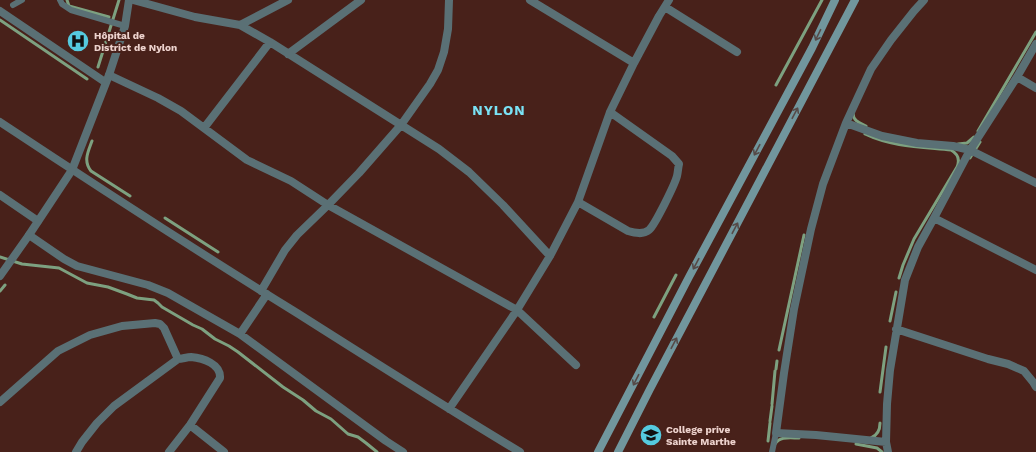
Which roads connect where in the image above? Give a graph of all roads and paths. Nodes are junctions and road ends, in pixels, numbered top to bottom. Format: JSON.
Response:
{"nodes":[{"id":1,"x":22,"y":0,"type":"edge"},
{"id":2,"x":60,"y":0,"type":"edge"},
{"id":3,"x":129,"y":0,"type":"edge"},
{"id":4,"x":133,"y":0,"type":"edge"},
{"id":5,"x":288,"y":0,"type":"edge"},
{"id":6,"x":361,"y":0,"type":"edge"},
{"id":7,"x":449,"y":0,"type":"edge"},
{"id":8,"x":530,"y":0,"type":"edge"},
{"id":9,"x":835,"y":0,"type":"edge"},
{"id":10,"x":855,"y":0,"type":"edge"},
{"id":11,"x":924,"y":0,"type":"edge"},
{"id":12,"x":667,"y":4,"type":"edge"},
{"id":13,"x":12,"y":5,"type":"dead end"},
{"id":14,"x":0,"y":11,"type":"edge"},
{"id":15,"x":240,"y":25,"type":"junction"},
{"id":16,"x":125,"y":26,"type":"junction"},
{"id":17,"x":270,"y":42,"type":"junction"},
{"id":18,"x":1036,"y":44,"type":"edge"},
{"id":19,"x":738,"y":52,"type":"dead end"},
{"id":20,"x":288,"y":54,"type":"junction"},
{"id":21,"x":634,"y":63,"type":"junction"},
{"id":22,"x":1017,"y":77,"type":"junction"},
{"id":23,"x":107,"y":78,"type":"junction"},
{"id":24,"x":1036,"y":88,"type":"edge"},
{"id":25,"x":610,"y":112,"type":"junction"},
{"id":26,"x":0,"y":122,"type":"edge"},
{"id":27,"x":846,"y":123,"type":"junction"},
{"id":28,"x":401,"y":126,"type":"junction"},
{"id":29,"x":204,"y":128,"type":"junction"},
{"id":30,"x":970,"y":150,"type":"junction"},
{"id":31,"x":72,"y":170,"type":"junction"},
{"id":32,"x":1036,"y":183,"type":"edge"},
{"id":33,"x":0,"y":195,"type":"edge"},
{"id":34,"x":578,"y":202,"type":"junction"},
{"id":35,"x":328,"y":205,"type":"junction"},
{"id":36,"x":934,"y":218,"type":"junction"},
{"id":37,"x":38,"y":221,"type":"junction"},
{"id":38,"x":27,"y":238,"type":"junction"},
{"id":39,"x":550,"y":256,"type":"junction"},
{"id":40,"x":1036,"y":270,"type":"edge"},
{"id":41,"x":2,"y":273,"type":"edge"},
{"id":42,"x":264,"y":292,"type":"junction"},
{"id":43,"x":517,"y":310,"type":"junction"},
{"id":44,"x":896,"y":329,"type":"junction"},
{"id":45,"x":240,"y":334,"type":"junction"},
{"id":46,"x":178,"y":360,"type":"junction"},
{"id":47,"x":576,"y":365,"type":"dead end"},
{"id":48,"x":1036,"y":387,"type":"edge"},
{"id":49,"x":0,"y":402,"type":"edge"},
{"id":50,"x":450,"y":410,"type":"junction"},
{"id":51,"x":190,"y":425,"type":"junction"},
{"id":52,"x":776,"y":433,"type":"junction"},
{"id":53,"x":886,"y":442,"type":"junction"},
{"id":54,"x":76,"y":452,"type":"edge"},
{"id":55,"x":169,"y":452,"type":"edge"},
{"id":56,"x":224,"y":452,"type":"edge"},
{"id":57,"x":403,"y":452,"type":"edge"},
{"id":58,"x":520,"y":452,"type":"edge"},
{"id":59,"x":598,"y":452,"type":"edge"},
{"id":60,"x":618,"y":452,"type":"edge"},
{"id":61,"x":772,"y":452,"type":"edge"},
{"id":62,"x":888,"y":452,"type":"edge"}],
"edges":[{"from":1,"to":13,"type":"lane"},
{"from":2,"to":16,"type":"lane"},
{"from":3,"to":16,"type":"street"},
{"from":4,"to":15,"type":"street"},
{"from":5,"to":15,"type":"street"},
{"from":6,"to":20,"type":"street"},
{"from":7,"to":28,"type":"street"},
{"from":8,"to":21,"type":"street"},
{"from":9,"to":59,"type":"main road","one_way":true},
{"from":60,"to":10,"type":"main road","one_way":true},
{"from":11,"to":27,"type":"street"},
{"from":12,"to":19,"type":"street"},
{"from":12,"to":21,"type":"street"},
{"from":14,"to":23,"type":"street"},
{"from":15,"to":17,"type":"street"},
{"from":16,"to":23,"type":"street"},
{"from":17,"to":20,"type":"street"},
{"from":17,"to":29,"type":"street"},
{"from":18,"to":22,"type":"street"},
{"from":20,"to":28,"type":"street"},
{"from":21,"to":25,"type":"street"},
{"from":22,"to":24,"type":"street"},
{"from":22,"to":30,"type":"street"},
{"from":23,"to":29,"type":"street"},
{"from":23,"to":31,"type":"street"},
{"from":25,"to":34,"type":"street"},
{"from":25,"to":34,"type":"street"},
{"from":26,"to":31,"type":"street"},
{"from":27,"to":30,"type":"street"},
{"from":27,"to":52,"type":"street"},
{"from":28,"to":35,"type":"street"},
{"from":28,"to":39,"type":"street"},
{"from":29,"to":35,"type":"street"},
{"from":30,"to":32,"type":"street"},
{"from":30,"to":36,"type":"street"},
{"from":31,"to":37,"type":"street"},
{"from":31,"to":42,"type":"street"},
{"from":33,"to":37,"type":"street"},
{"from":34,"to":39,"type":"street"},
{"from":35,"to":42,"type":"street"},
{"from":35,"to":43,"type":"street"},
{"from":36,"to":40,"type":"street"},
{"from":36,"to":44,"type":"street"},
{"from":37,"to":38,"type":"street"},
{"from":38,"to":41,"type":"street"},
{"from":38,"to":45,"type":"street"},
{"from":39,"to":43,"type":"street"},
{"from":42,"to":45,"type":"street"},
{"from":42,"to":50,"type":"street"},
{"from":43,"to":47,"type":"street"},
{"from":43,"to":50,"type":"street"},
{"from":44,"to":48,"type":"street"},
{"from":44,"to":53,"type":"street"},
{"from":45,"to":57,"type":"street"},
{"from":46,"to":49,"type":"street"},
{"from":46,"to":51,"type":"street"},
{"from":46,"to":54,"type":"street"},
{"from":50,"to":58,"type":"street"},
{"from":51,"to":55,"type":"street"},
{"from":51,"to":56,"type":"street"},
{"from":52,"to":53,"type":"street"},
{"from":52,"to":61,"type":"lane"},
{"from":53,"to":62,"type":"street"}]}
